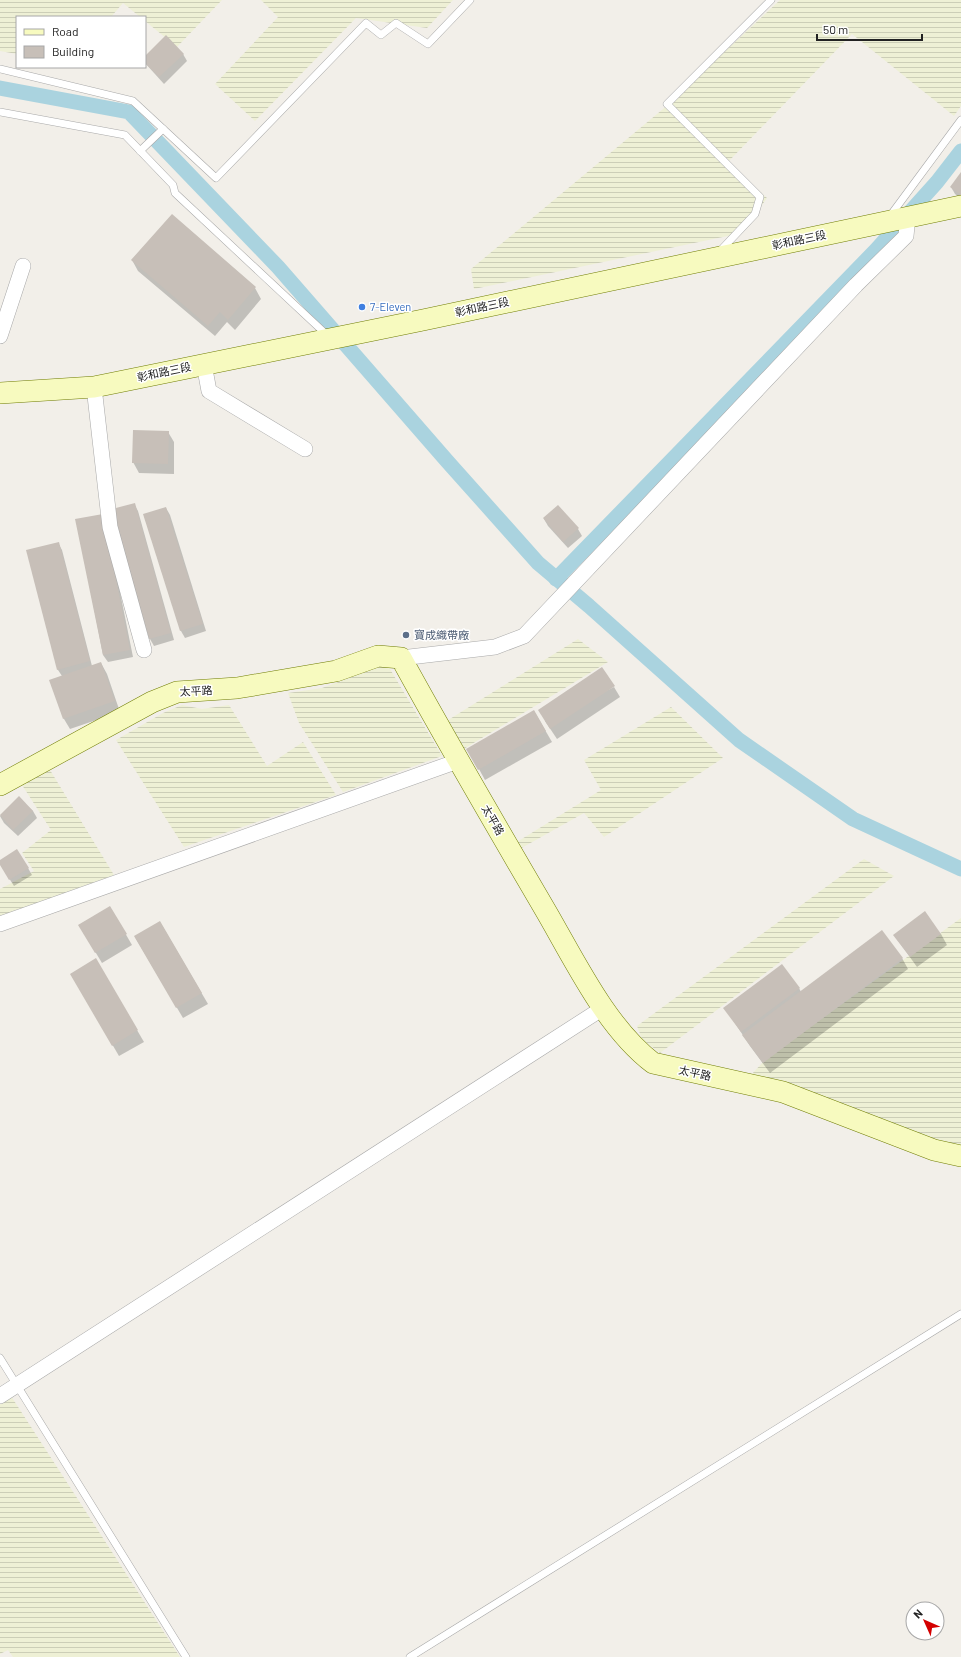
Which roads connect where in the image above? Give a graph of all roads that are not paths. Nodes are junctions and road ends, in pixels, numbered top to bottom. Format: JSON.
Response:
{"nodes":[{"id":1,"x":470,"y":0,"type":"edge"},
{"id":2,"x":772,"y":0,"type":"edge"},
{"id":3,"x":0,"y":69,"type":"edge"},
{"id":4,"x":0,"y":112,"type":"edge"},
{"id":5,"x":961,"y":120,"type":"edge"},
{"id":6,"x":162,"y":129,"type":"junction"},
{"id":7,"x":140,"y":151,"type":"junction"},
{"id":8,"x":961,"y":206,"type":"edge"},
{"id":9,"x":908,"y":216,"type":"junction"},
{"id":10,"x":885,"y":222,"type":"junction"},
{"id":11,"x":713,"y":258,"type":"junction"},
{"id":12,"x":23,"y":266,"type":"dead end"},
{"id":13,"x":0,"y":336,"type":"edge"},
{"id":14,"x":332,"y":338,"type":"junction"},
{"id":15,"x":204,"y":364,"type":"junction"},
{"id":16,"x":94,"y":387,"type":"junction"},
{"id":17,"x":0,"y":393,"type":"edge"},
{"id":18,"x":306,"y":449,"type":"dead end"},
{"id":19,"x":144,"y":650,"type":"dead end"},
{"id":20,"x":401,"y":658,"type":"junction"},
{"id":21,"x":458,"y":761,"type":"junction"},
{"id":22,"x":0,"y":785,"type":"edge"},
{"id":23,"x":0,"y":924,"type":"edge"},
{"id":24,"x":603,"y":1008,"type":"junction"},
{"id":25,"x":961,"y":1156,"type":"edge"},
{"id":26,"x":961,"y":1314,"type":"edge"},
{"id":27,"x":0,"y":1358,"type":"edge"},
{"id":28,"x":17,"y":1385,"type":"junction"},
{"id":29,"x":0,"y":1396,"type":"edge"},
{"id":30,"x":186,"y":1657,"type":"edge"},
{"id":31,"x":410,"y":1657,"type":"edge"}],
"edges":[{"from":1,"to":6,"type":"lane"},
{"from":2,"to":11,"type":"lane"},
{"from":3,"to":6,"type":"lane"},
{"from":4,"to":7,"type":"lane"},
{"from":5,"to":10,"type":"lane"},
{"from":6,"to":7,"type":"lane"},
{"from":7,"to":14,"type":"lane"},
{"from":8,"to":9,"type":"street","name":"彰和路三段"},
{"from":9,"to":10,"type":"street","name":"彰和路三段"},
{"from":9,"to":20,"type":"street"},
{"from":10,"to":11,"type":"street","name":"彰和路三段"},
{"from":11,"to":14,"type":"street","name":"彰和路三段"},
{"from":12,"to":13,"type":"street"},
{"from":14,"to":15,"type":"street","name":"彰和路三段"},
{"from":15,"to":16,"type":"street","name":"彰和路三段"},
{"from":15,"to":18,"type":"street"},
{"from":16,"to":17,"type":"street","name":"彰和路三段"},
{"from":16,"to":19,"type":"street"},
{"from":20,"to":21,"type":"street","name":"太平路"},
{"from":20,"to":22,"type":"street","name":"太平路"},
{"from":21,"to":23,"type":"street"},
{"from":21,"to":24,"type":"street","name":"太平路"},
{"from":24,"to":25,"type":"street","name":"太平路"},
{"from":24,"to":28,"type":"street"},
{"from":26,"to":31,"type":"lane"},
{"from":27,"to":28,"type":"lane"},
{"from":28,"to":29,"type":"street"},
{"from":28,"to":30,"type":"lane"}]}
